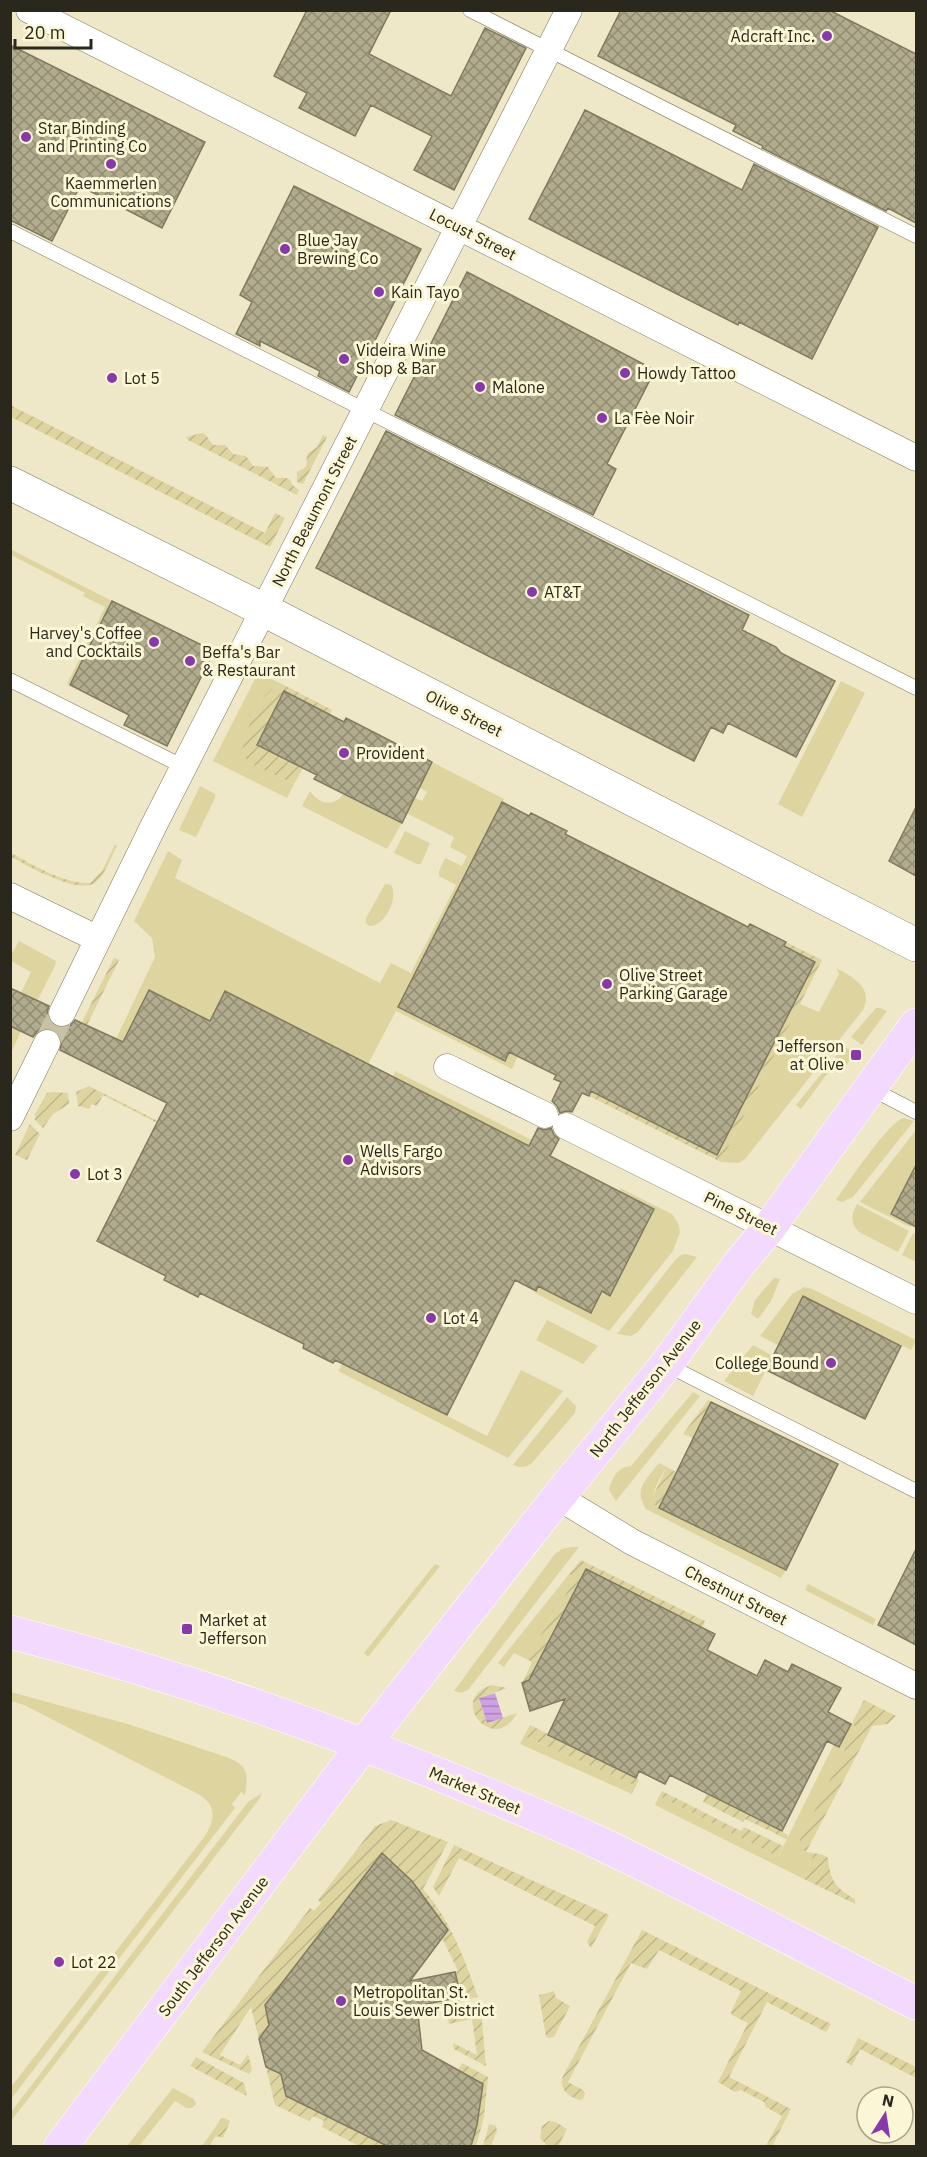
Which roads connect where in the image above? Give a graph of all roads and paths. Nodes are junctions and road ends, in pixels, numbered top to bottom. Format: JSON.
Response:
{"nodes":[{"id":1,"x":29,"y":10,"type":"edge"},
{"id":2,"x":470,"y":10,"type":"edge"},
{"id":3,"x":569,"y":10,"type":"edge"},
{"id":4,"x":549,"y":50,"type":"junction"},
{"id":5,"x":459,"y":227,"type":"junction"},
{"id":6,"x":10,"y":231,"type":"edge"},
{"id":7,"x":916,"y":236,"type":"edge"},
{"id":8,"x":365,"y":411,"type":"junction"},
{"id":9,"x":916,"y":458,"type":"edge"},
{"id":10,"x":10,"y":483,"type":"edge"},
{"id":11,"x":264,"y":610,"type":"junction"},
{"id":12,"x":10,"y":680,"type":"edge"},
{"id":13,"x":916,"y":688,"type":"edge"},
{"id":14,"x":184,"y":767,"type":"junction"},
{"id":15,"x":10,"y":896,"type":"edge"},
{"id":16,"x":98,"y":939,"type":"junction"},
{"id":17,"x":916,"y":945,"type":"edge"},
{"id":18,"x":62,"y":1012,"type":"tunnel mouth"},
{"id":19,"x":916,"y":1025,"type":"edge"},
{"id":20,"x":47,"y":1043,"type":"tunnel mouth"},
{"id":21,"x":447,"y":1067,"type":"dead end"},
{"id":22,"x":870,"y":1088,"type":"junction"},
{"id":23,"x":916,"y":1112,"type":"edge"},
{"id":24,"x":10,"y":1118,"type":"edge"},
{"id":25,"x":769,"y":1228,"type":"junction"},
{"id":26,"x":916,"y":1300,"type":"edge"},
{"id":27,"x":666,"y":1365,"type":"junction"},
{"id":28,"x":916,"y":1491,"type":"edge"},
{"id":29,"x":558,"y":1497,"type":"junction"},
{"id":30,"x":10,"y":1632,"type":"edge"},
{"id":31,"x":916,"y":1686,"type":"edge"},
{"id":32,"x":364,"y":1744,"type":"junction"},
{"id":33,"x":916,"y":2003,"type":"edge"},
{"id":34,"x":61,"y":2146,"type":"edge"}],
"edges":[{"from":1,"to":5,"type":"street","name":"Locust Street"},
{"from":2,"to":4,"type":"lane"},
{"from":3,"to":4,"type":"street","name":"North Beaumont Street"},
{"from":4,"to":5,"type":"street","name":"North Beaumont Street"},
{"from":4,"to":7,"type":"lane"},
{"from":5,"to":8,"type":"street","name":"North Beaumont Street"},
{"from":5,"to":9,"type":"street","name":"Locust Street"},
{"from":6,"to":8,"type":"lane"},
{"from":8,"to":11,"type":"street","name":"North Beaumont Street"},
{"from":8,"to":13,"type":"lane"},
{"from":10,"to":11,"type":"main road","name":"Olive Street"},
{"from":11,"to":14,"type":"street","name":"North Beaumont Street"},
{"from":11,"to":17,"type":"main road","name":"Olive Street"},
{"from":12,"to":14,"type":"lane"},
{"from":14,"to":16,"type":"street","name":"North Beaumont Street"},
{"from":15,"to":16,"type":"street"},
{"from":16,"to":18,"type":"street","name":"North Beaumont Street"},
{"from":19,"to":22,"type":"main road","name":"North Jefferson Avenue"},
{"from":20,"to":24,"type":"street"},
{"from":21,"to":25,"type":"street","name":"Pine Street"},
{"from":22,"to":23,"type":"lane"},
{"from":22,"to":25,"type":"main road","name":"North Jefferson Avenue"},
{"from":25,"to":26,"type":"street","name":"Pine Street"},
{"from":25,"to":27,"type":"main road","name":"North Jefferson Avenue"},
{"from":27,"to":28,"type":"lane"},
{"from":27,"to":29,"type":"main road","name":"North Jefferson Avenue"},
{"from":29,"to":31,"type":"street","name":"Chestnut Street"},
{"from":29,"to":32,"type":"main road","name":"North Jefferson Avenue"},
{"from":30,"to":32,"type":"main road","name":"Market Street"},
{"from":32,"to":33,"type":"main road","name":"Market Street"},
{"from":32,"to":34,"type":"main road","name":"South Jefferson Avenue"}]}
